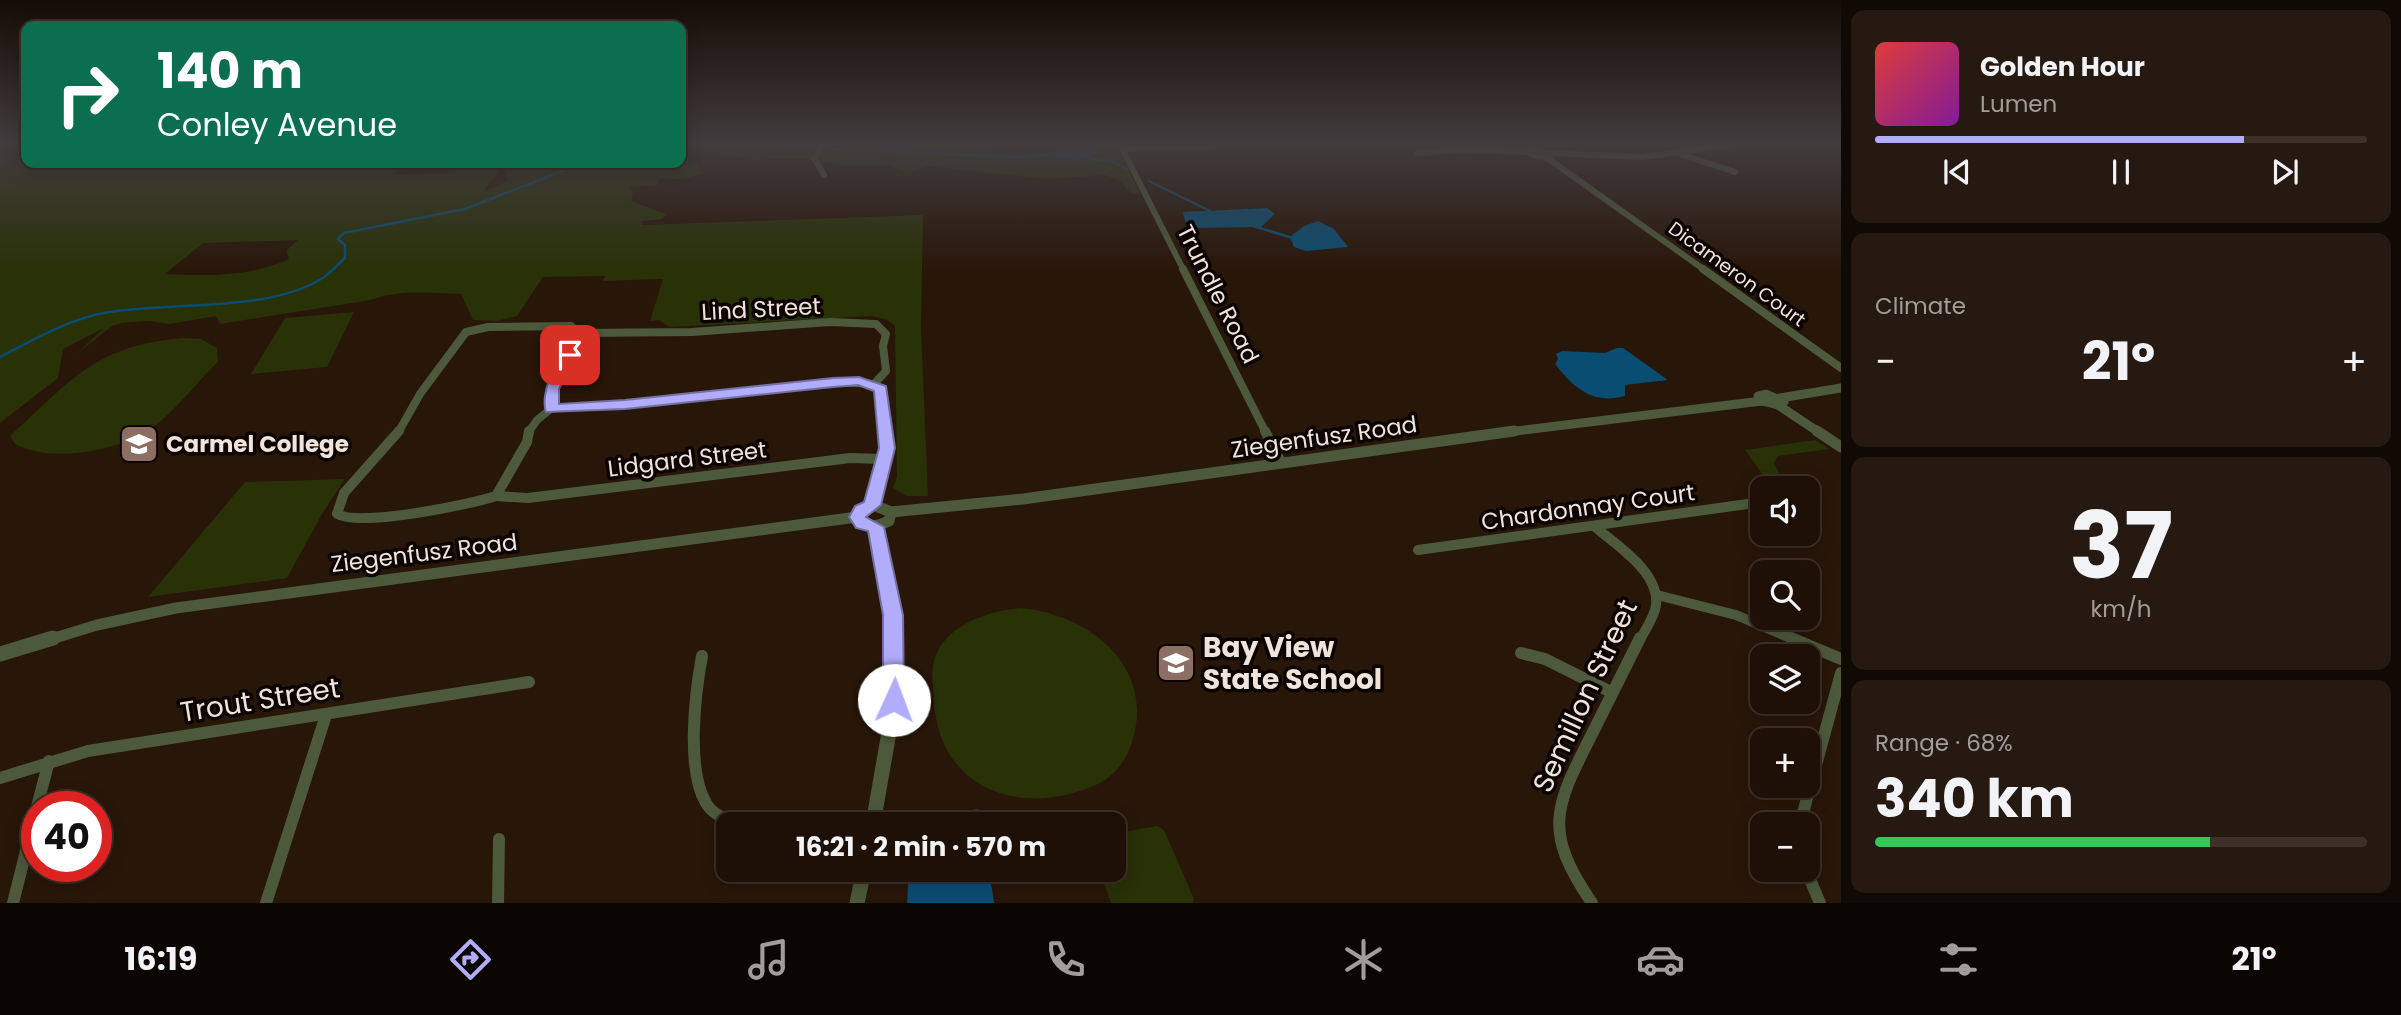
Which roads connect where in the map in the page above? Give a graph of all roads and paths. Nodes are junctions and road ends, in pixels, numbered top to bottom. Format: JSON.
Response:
{"nodes":[{"id":1,"x":1142,"y":186,"type":"edge"},
{"id":2,"x":1590,"y":186,"type":"edge"},
{"id":3,"x":579,"y":332,"type":"junction"},
{"id":4,"x":1841,"y":368,"type":"edge"},
{"id":5,"x":874,"y":384,"type":"junction"},
{"id":6,"x":1841,"y":388,"type":"edge"},
{"id":7,"x":1779,"y":402,"type":"junction"},
{"id":8,"x":552,"y":408,"type":"junction"},
{"id":9,"x":1841,"y":447,"type":"edge"},
{"id":10,"x":883,"y":459,"type":"junction"},
{"id":11,"x":1282,"y":461,"type":"junction"},
{"id":12,"x":496,"y":496,"type":"junction"},
{"id":13,"x":1750,"y":504,"type":"edge"},
{"id":14,"x":872,"y":505,"type":"junction"},
{"id":15,"x":891,"y":512,"type":"junction"},
{"id":16,"x":857,"y":517,"type":"junction"},
{"id":17,"x":1594,"y":526,"type":"junction"},
{"id":18,"x":876,"y":527,"type":"junction"},
{"id":19,"x":1418,"y":550,"type":"dead end"},
{"id":20,"x":1657,"y":595,"type":"junction"},
{"id":21,"x":1521,"y":653,"type":"dead end"},
{"id":22,"x":0,"y":654,"type":"edge"},
{"id":23,"x":702,"y":656,"type":"dead end"},
{"id":24,"x":1841,"y":659,"type":"edge"},
{"id":25,"x":1841,"y":673,"type":"edge"},
{"id":26,"x":529,"y":682,"type":"dead end"},
{"id":27,"x":1611,"y":692,"type":"junction"},
{"id":28,"x":326,"y":715,"type":"junction"},
{"id":29,"x":49,"y":761,"type":"junction"},
{"id":30,"x":0,"y":778,"type":"edge"},
{"id":31,"x":41,"y":791,"type":"edge"},
{"id":32,"x":716,"y":812,"type":"edge"},
{"id":33,"x":875,"y":812,"type":"edge"},
{"id":34,"x":1803,"y":812,"type":"edge"},
{"id":35,"x":499,"y":839,"type":"dead end"},
{"id":36,"x":21,"y":871,"type":"edge"},
{"id":37,"x":861,"y":882,"type":"edge"},
{"id":38,"x":1811,"y":882,"type":"edge"},
{"id":39,"x":13,"y":903,"type":"edge"},
{"id":40,"x":266,"y":903,"type":"edge"},
{"id":41,"x":498,"y":903,"type":"edge"},
{"id":42,"x":857,"y":903,"type":"edge"},
{"id":43,"x":1592,"y":903,"type":"edge"},
{"id":44,"x":1820,"y":903,"type":"edge"}],
"edges":[{"from":1,"to":11,"type":"street","name":"Trundle Road"},
{"from":2,"to":4,"type":"street","name":"Dicameron Court"},
{"from":3,"to":5,"type":"street","name":"Lind Street"},
{"from":3,"to":8,"type":"street"},
{"from":3,"to":12,"type":"street","name":"Lind Street"},
{"from":5,"to":8,"type":"street"},
{"from":5,"to":10,"type":"street"},
{"from":6,"to":7,"type":"street"},
{"from":7,"to":9,"type":"street"},
{"from":7,"to":11,"type":"street","name":"Ziegenfusz Road"},
{"from":8,"to":12,"type":"street"},
{"from":10,"to":12,"type":"street","name":"Lidgard Street"},
{"from":10,"to":14,"type":"street"},
{"from":11,"to":15,"type":"street","name":"Ziegenfusz Road"},
{"from":13,"to":17,"type":"street","name":"Chardonnay Court"},
{"from":14,"to":15,"type":"street"},
{"from":14,"to":16,"type":"street"},
{"from":15,"to":18,"type":"street"},
{"from":16,"to":18,"type":"street"},
{"from":16,"to":22,"type":"street","name":"Ziegenfusz Road"},
{"from":17,"to":19,"type":"street","name":"Chardonnay Court"},
{"from":17,"to":20,"type":"street","name":"Semillon Street"},
{"from":18,"to":33,"type":"street"},
{"from":20,"to":24,"type":"street"},
{"from":20,"to":27,"type":"street","name":"Semillon Street"},
{"from":21,"to":27,"type":"street"},
{"from":23,"to":32,"type":"street"},
{"from":25,"to":34,"type":"street"},
{"from":26,"to":28,"type":"street","name":"Trout Street"},
{"from":27,"to":43,"type":"street","name":"Semillon Street"},
{"from":28,"to":29,"type":"street","name":"Trout Street"},
{"from":28,"to":40,"type":"street"},
{"from":29,"to":30,"type":"street","name":"Trout Street"},
{"from":29,"to":31,"type":"street"},
{"from":35,"to":41,"type":"street"},
{"from":36,"to":39,"type":"street"},
{"from":37,"to":42,"type":"street"},
{"from":38,"to":44,"type":"street"}]}
